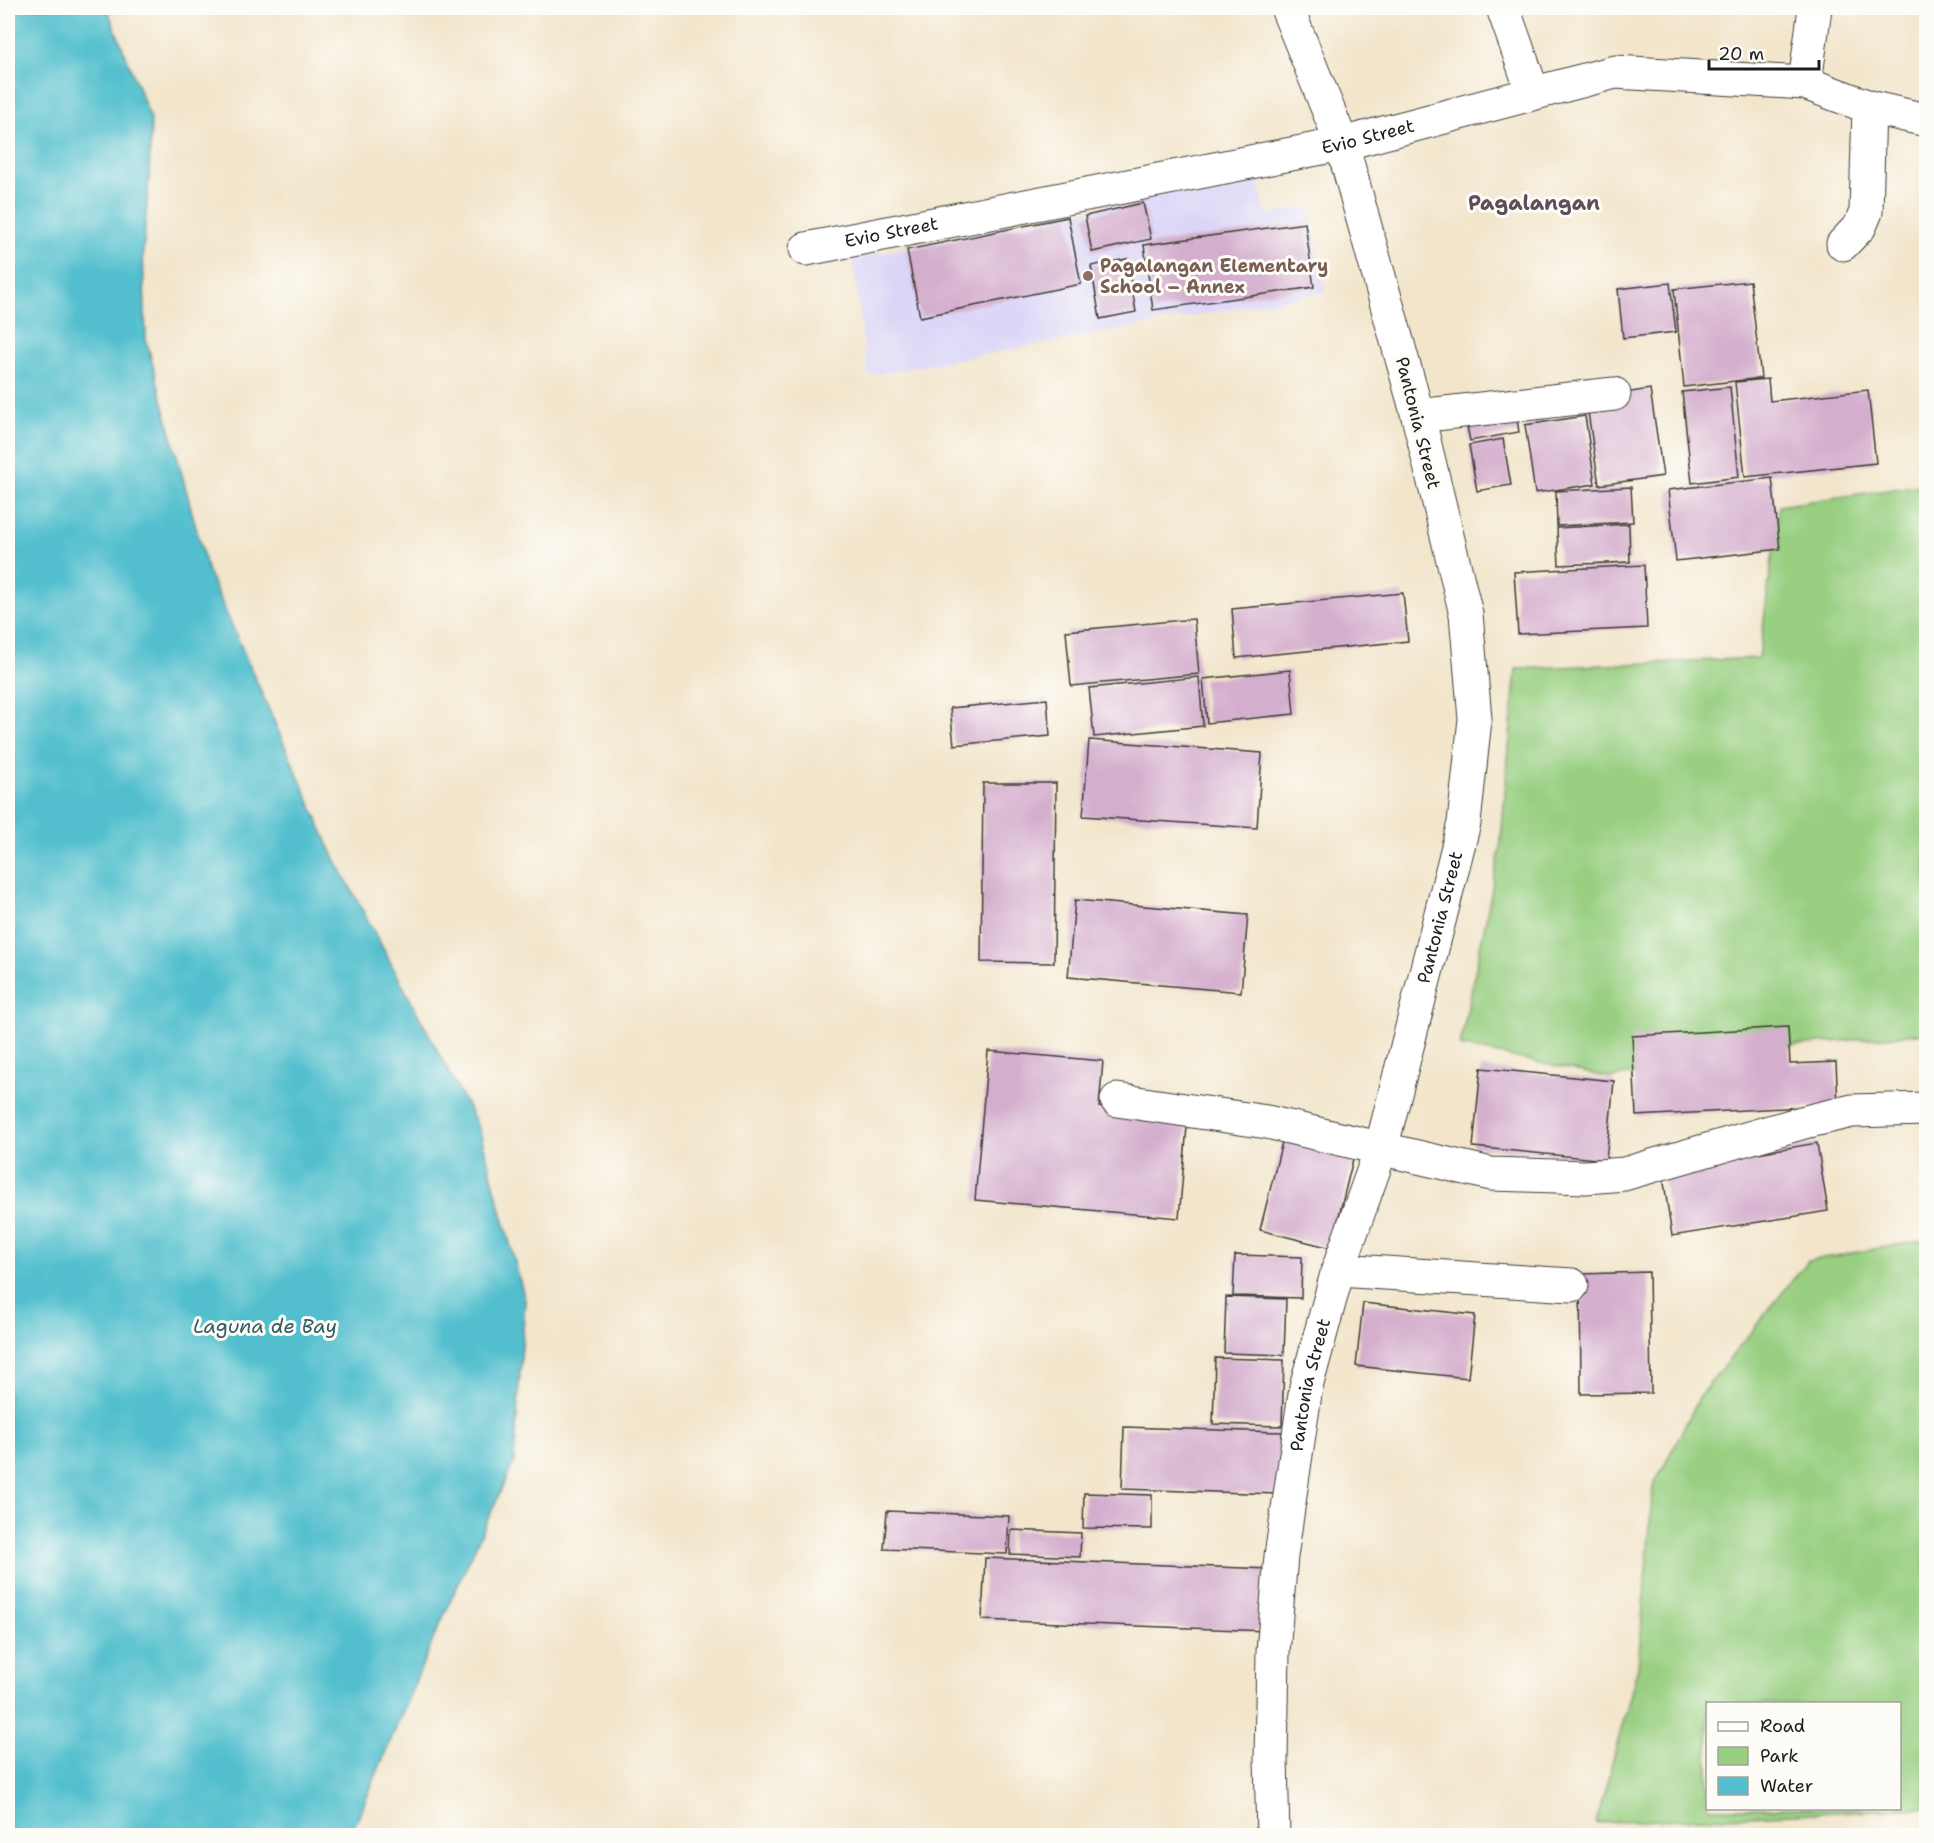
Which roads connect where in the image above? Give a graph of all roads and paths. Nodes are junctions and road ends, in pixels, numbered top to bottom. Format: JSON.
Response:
{"nodes":[{"id":1,"x":1287,"y":8,"type":"edge"},
{"id":2,"x":1503,"y":8,"type":"edge"},
{"id":3,"x":1815,"y":8,"type":"edge"},
{"id":4,"x":1805,"y":83,"type":"junction"},
{"id":5,"x":1533,"y":93,"type":"junction"},
{"id":6,"x":1869,"y":107,"type":"junction"},
{"id":7,"x":1926,"y":120,"type":"edge"},
{"id":8,"x":1342,"y":144,"type":"junction"},
{"id":9,"x":1843,"y":244,"type":"dead end"},
{"id":10,"x":806,"y":249,"type":"dead end"},
{"id":11,"x":1614,"y":394,"type":"dead end"},
{"id":12,"x":1418,"y":416,"type":"junction"},
{"id":13,"x":1117,"y":1100,"type":"dead end"},
{"id":14,"x":1926,"y":1109,"type":"edge"},
{"id":15,"x":1381,"y":1149,"type":"junction"},
{"id":16,"x":1338,"y":1270,"type":"junction"},
{"id":17,"x":1572,"y":1285,"type":"dead end"},
{"id":18,"x":1273,"y":1836,"type":"edge"}],
"edges":[{"from":1,"to":8,"type":"street","name":"Pantonia Street"},
{"from":2,"to":5,"type":"street"},
{"from":3,"to":4,"type":"street"},
{"from":4,"to":5,"type":"street","name":"Evio Street"},
{"from":4,"to":6,"type":"street","name":"Evio Street"},
{"from":5,"to":8,"type":"street","name":"Evio Street"},
{"from":6,"to":7,"type":"street","name":"Evio Street"},
{"from":6,"to":9,"type":"street"},
{"from":8,"to":10,"type":"street","name":"Evio Street"},
{"from":8,"to":12,"type":"street","name":"Pantonia Street"},
{"from":11,"to":12,"type":"street"},
{"from":12,"to":15,"type":"street","name":"Pantonia Street"},
{"from":13,"to":15,"type":"street"},
{"from":14,"to":15,"type":"street"},
{"from":15,"to":16,"type":"street","name":"Pantonia Street"},
{"from":16,"to":17,"type":"street"},
{"from":16,"to":18,"type":"street","name":"Pantonia Street"}]}
